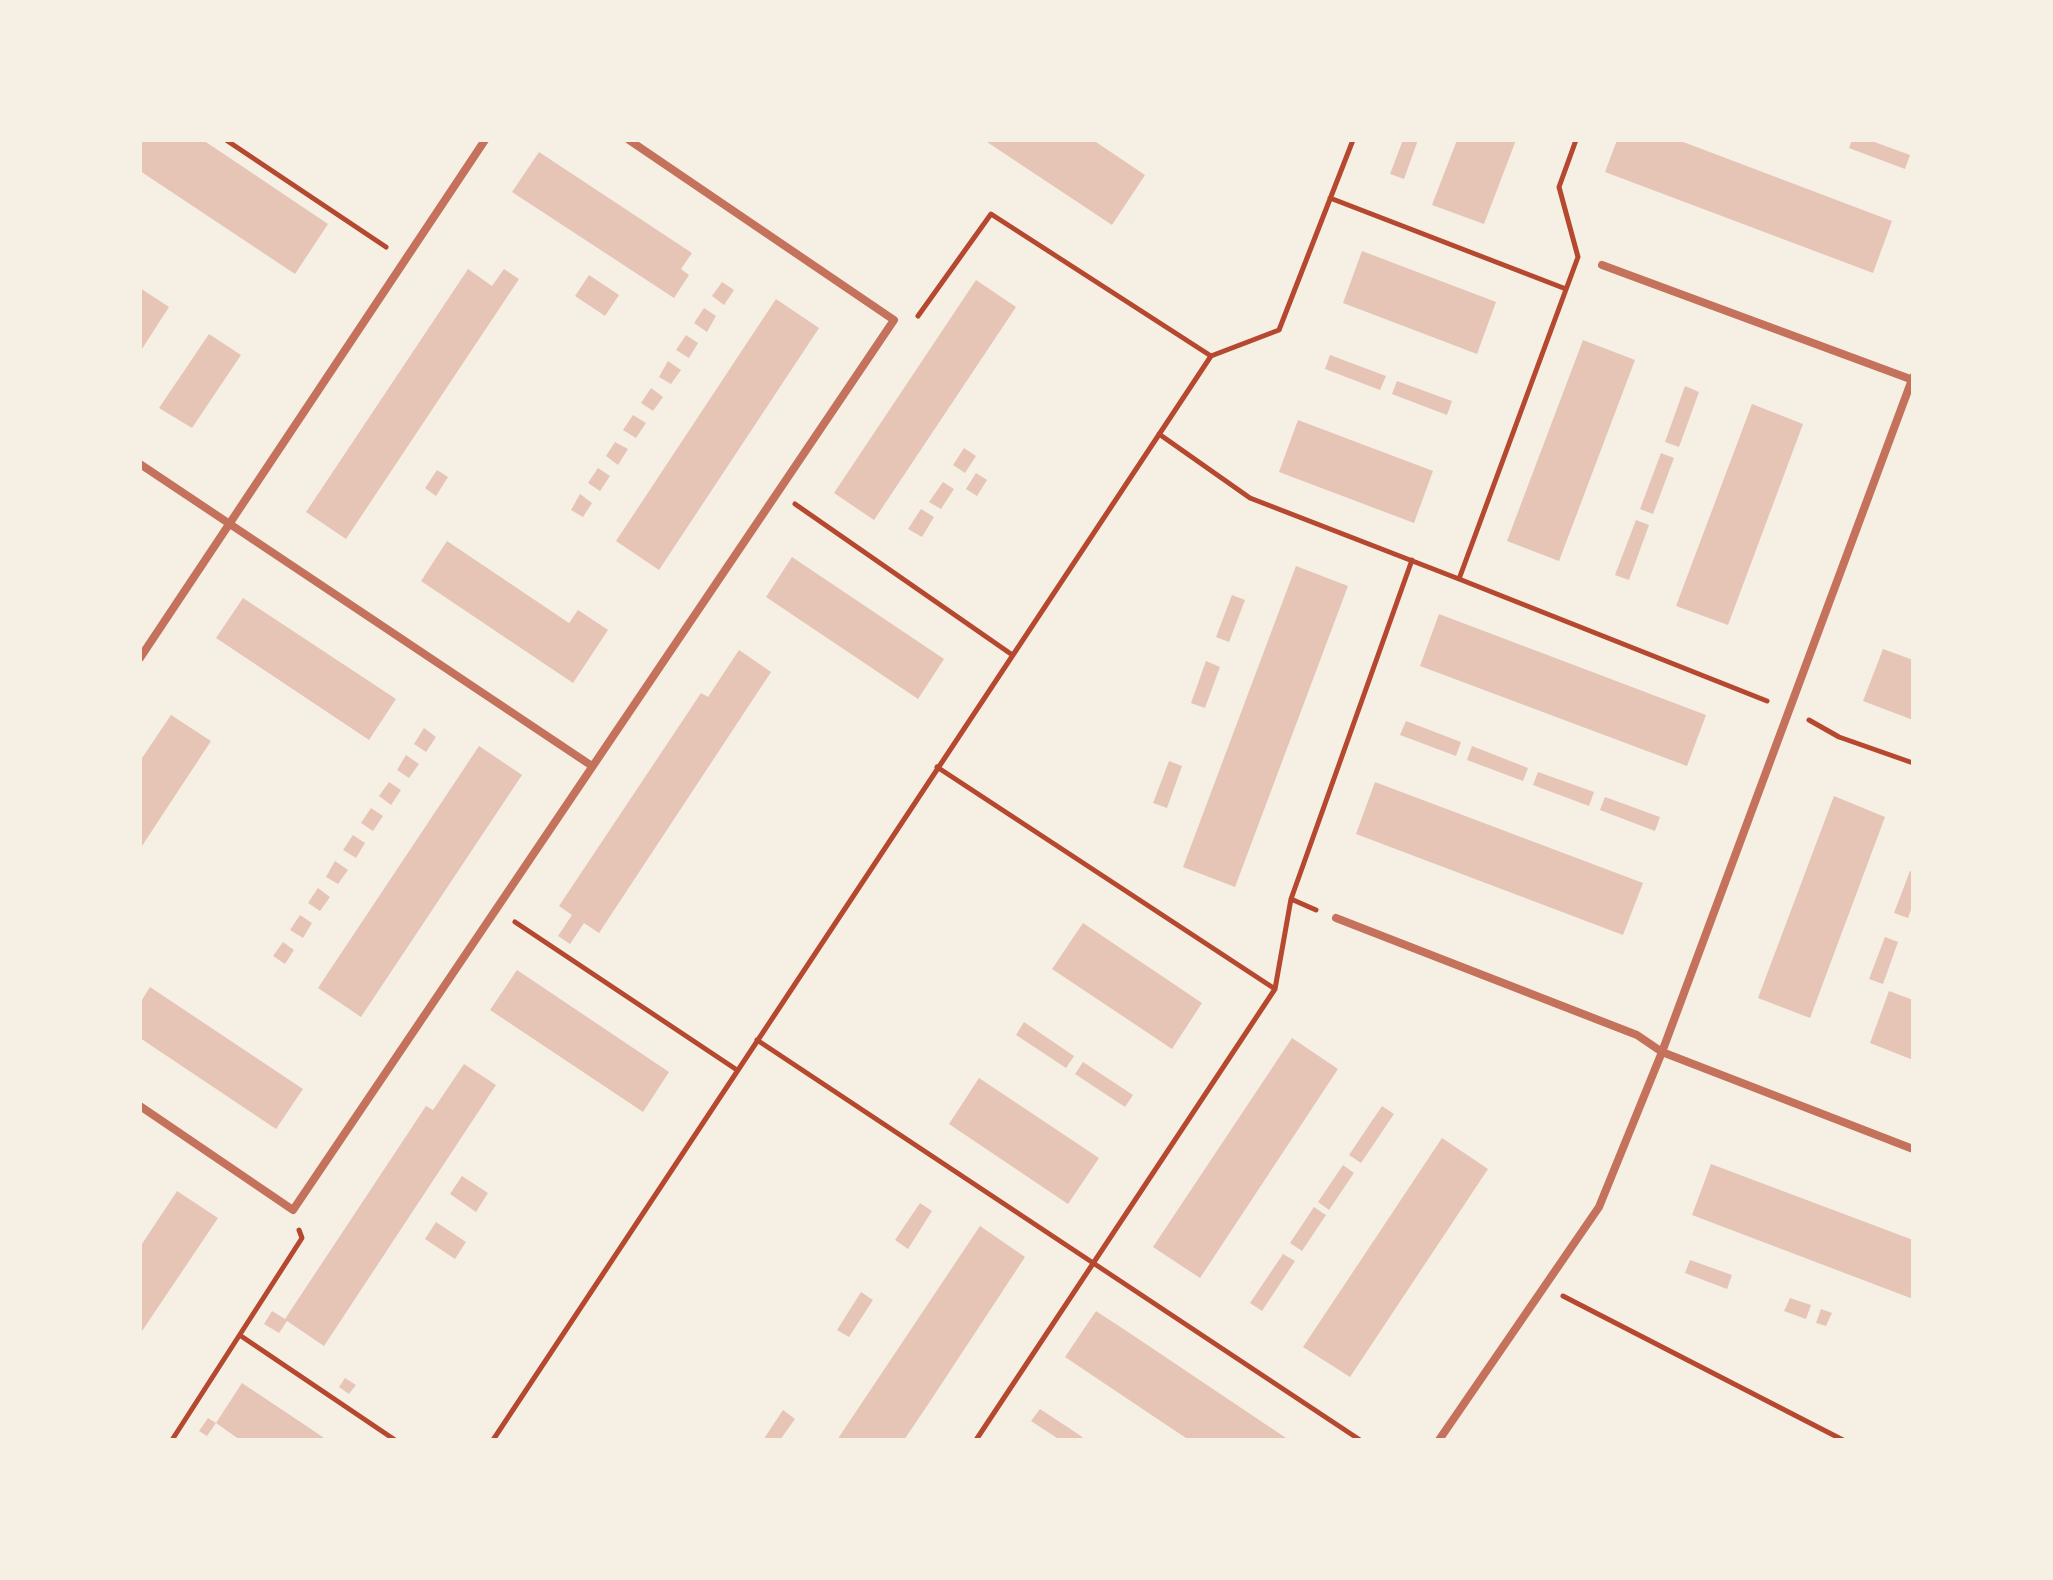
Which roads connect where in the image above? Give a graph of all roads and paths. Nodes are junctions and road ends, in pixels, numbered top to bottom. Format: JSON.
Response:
{"nodes":[{"id":1,"x":226,"y":140,"type":"edge"},
{"id":2,"x":485,"y":140,"type":"edge"},
{"id":3,"x":629,"y":140,"type":"edge"},
{"id":4,"x":1353,"y":140,"type":"edge"},
{"id":5,"x":1576,"y":140,"type":"edge"},
{"id":6,"x":1330,"y":198,"type":"junction"},
{"id":7,"x":404,"y":259,"type":"junction"},
{"id":8,"x":1602,"y":265,"type":"dead end"},
{"id":9,"x":1566,"y":289,"type":"junction"},
{"id":10,"x":894,"y":320,"type":"junction"},
{"id":11,"x":1211,"y":356,"type":"junction"},
{"id":12,"x":1913,"y":379,"type":"edge"},
{"id":13,"x":1159,"y":434,"type":"junction"},
{"id":14,"x":140,"y":464,"type":"edge"},
{"id":15,"x":777,"y":492,"type":"junction"},
{"id":16,"x":230,"y":523,"type":"junction"},
{"id":17,"x":1412,"y":560,"type":"junction"},
{"id":18,"x":1459,"y":579,"type":"junction"},
{"id":19,"x":1011,"y":654,"type":"junction"},
{"id":20,"x":140,"y":658,"type":"edge"},
{"id":21,"x":1789,"y":709,"type":"junction"},
{"id":22,"x":1913,"y":763,"type":"edge"},
{"id":23,"x":592,"y":766,"type":"junction"},
{"id":24,"x":937,"y":767,"type":"junction"},
{"id":25,"x":494,"y":908,"type":"junction"},
{"id":26,"x":1336,"y":918,"type":"dead end"},
{"id":27,"x":1275,"y":989,"type":"junction"},
{"id":28,"x":757,"y":1040,"type":"junction"},
{"id":29,"x":1662,"y":1052,"type":"junction"},
{"id":30,"x":737,"y":1070,"type":"junction"},
{"id":31,"x":140,"y":1106,"type":"edge"},
{"id":32,"x":1913,"y":1149,"type":"edge"},
{"id":33,"x":293,"y":1210,"type":"junction"},
{"id":34,"x":1093,"y":1264,"type":"junction"},
{"id":35,"x":1544,"y":1287,"type":"junction"},
{"id":36,"x":241,"y":1336,"type":"junction"},
{"id":37,"x":172,"y":1440,"type":"edge"},
{"id":38,"x":395,"y":1440,"type":"edge"},
{"id":39,"x":493,"y":1440,"type":"edge"},
{"id":40,"x":976,"y":1440,"type":"edge"},
{"id":41,"x":1360,"y":1440,"type":"edge"},
{"id":42,"x":1439,"y":1440,"type":"edge"},
{"id":43,"x":1843,"y":1440,"type":"edge"}],
"edges":[{"from":1,"to":7,"type":"path"},
{"from":2,"to":7,"type":"street"},
{"from":3,"to":10,"type":"street"},
{"from":4,"to":6,"type":"path"},
{"from":5,"to":9,"type":"path"},
{"from":6,"to":9,"type":"path"},
{"from":6,"to":11,"type":"path"},
{"from":7,"to":16,"type":"street"},
{"from":8,"to":12,"type":"street"},
{"from":9,"to":18,"type":"path"},
{"from":10,"to":11,"type":"path"},
{"from":10,"to":15,"type":"street"},
{"from":11,"to":13,"type":"path"},
{"from":12,"to":21,"type":"street"},
{"from":13,"to":17,"type":"path"},
{"from":13,"to":19,"type":"path"},
{"from":14,"to":16,"type":"street"},
{"from":15,"to":19,"type":"path"},
{"from":15,"to":23,"type":"street"},
{"from":16,"to":20,"type":"street"},
{"from":16,"to":23,"type":"street"},
{"from":17,"to":18,"type":"path"},
{"from":17,"to":27,"type":"path"},
{"from":18,"to":21,"type":"path"},
{"from":19,"to":24,"type":"path"},
{"from":21,"to":22,"type":"path"},
{"from":21,"to":29,"type":"street"},
{"from":23,"to":25,"type":"street"},
{"from":24,"to":27,"type":"path"},
{"from":24,"to":28,"type":"path"},
{"from":25,"to":30,"type":"path"},
{"from":25,"to":33,"type":"street"},
{"from":26,"to":29,"type":"street"},
{"from":27,"to":34,"type":"path"},
{"from":28,"to":30,"type":"path"},
{"from":28,"to":34,"type":"path"},
{"from":29,"to":32,"type":"street"},
{"from":29,"to":35,"type":"street"},
{"from":30,"to":39,"type":"path"},
{"from":31,"to":33,"type":"street"},
{"from":33,"to":36,"type":"path"},
{"from":34,"to":40,"type":"path"},
{"from":34,"to":41,"type":"path"},
{"from":35,"to":42,"type":"street"},
{"from":35,"to":43,"type":"path"},
{"from":36,"to":37,"type":"path"},
{"from":36,"to":38,"type":"path"}]}
